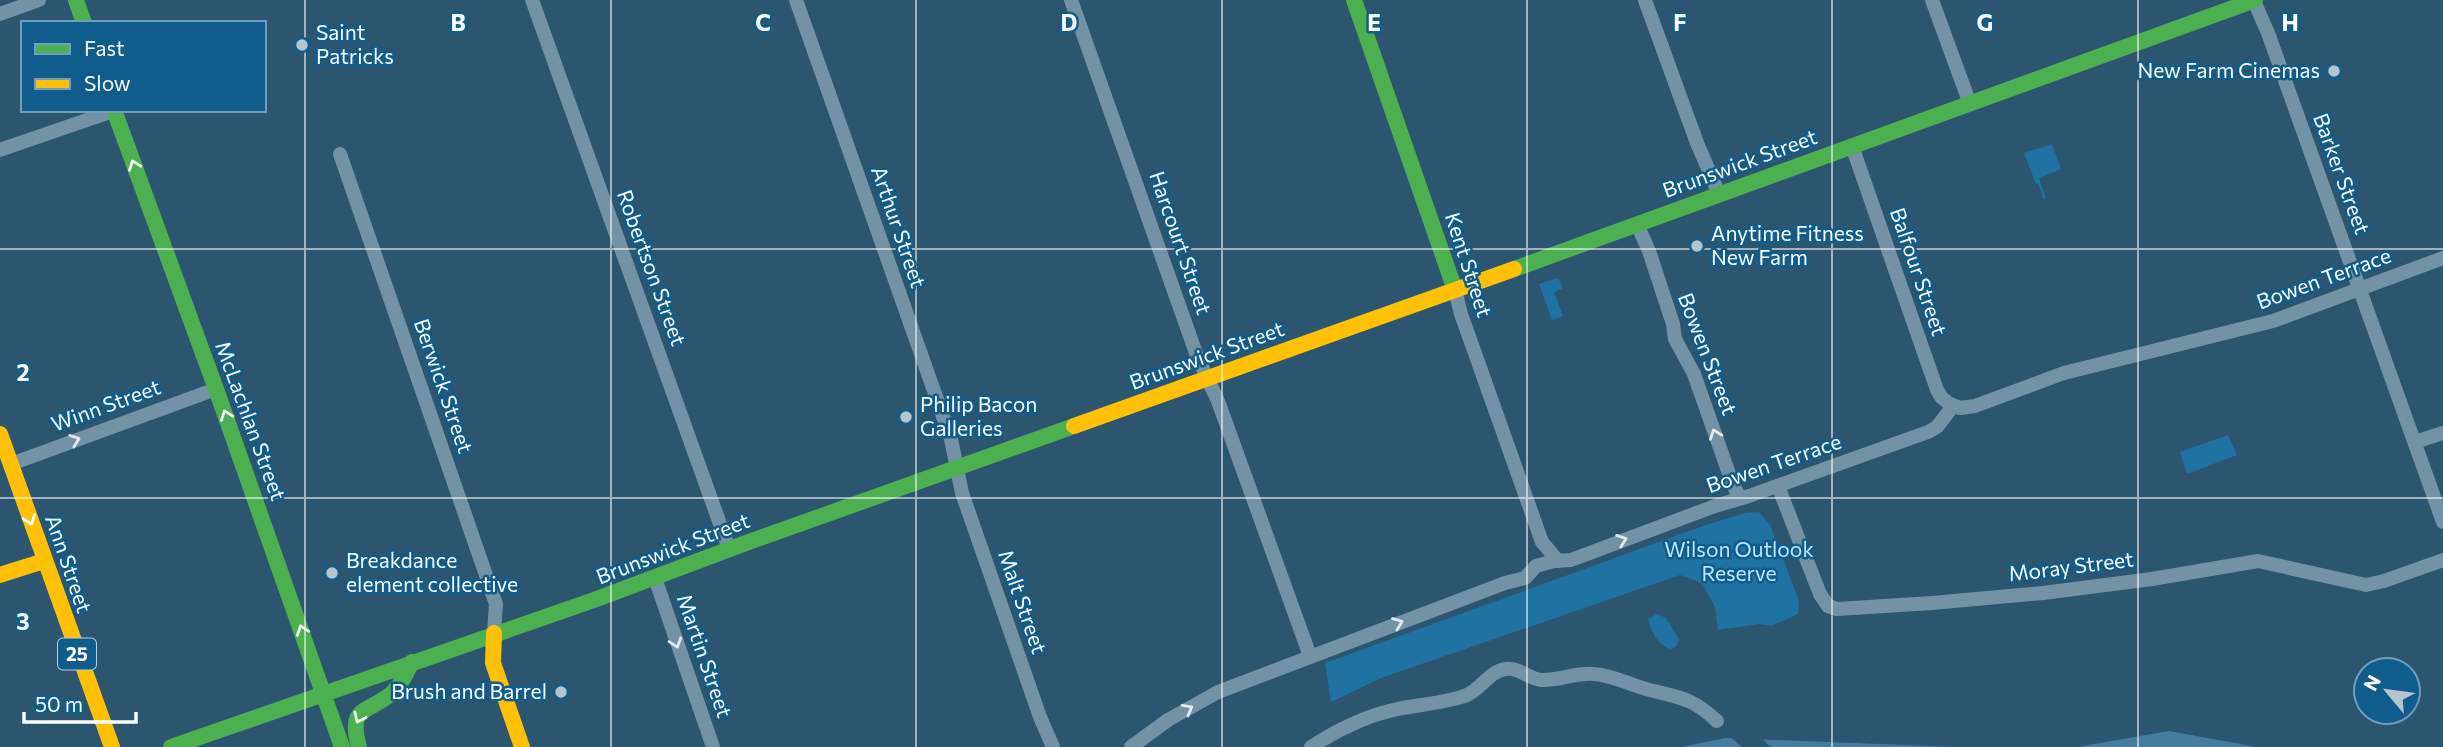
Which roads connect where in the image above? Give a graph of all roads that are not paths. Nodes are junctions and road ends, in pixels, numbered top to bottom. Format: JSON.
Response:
{"nodes":[{"id":1,"x":39,"y":0,"type":"edge"},
{"id":2,"x":76,"y":0,"type":"edge"},
{"id":3,"x":532,"y":0,"type":"edge"},
{"id":4,"x":796,"y":0,"type":"edge"},
{"id":5,"x":1071,"y":0,"type":"edge"},
{"id":6,"x":1354,"y":0,"type":"edge"},
{"id":7,"x":1645,"y":0,"type":"edge"},
{"id":8,"x":1933,"y":0,"type":"edge"},
{"id":9,"x":2254,"y":0,"type":"edge"},
{"id":10,"x":0,"y":13,"type":"edge"},
{"id":11,"x":83,"y":21,"type":"edge"},
{"id":12,"x":1970,"y":104,"type":"junction"},
{"id":13,"x":112,"y":112,"type":"edge"},
{"id":14,"x":115,"y":112,"type":"edge"},
{"id":15,"x":1852,"y":146,"type":"junction"},
{"id":16,"x":0,"y":150,"type":"edge"},
{"id":17,"x":340,"y":154,"type":"dead end"},
{"id":18,"x":1719,"y":194,"type":"junction"},
{"id":19,"x":1637,"y":224,"type":"junction"},
{"id":20,"x":2443,"y":258,"type":"edge"},
{"id":21,"x":2360,"y":289,"type":"junction"},
{"id":22,"x":1455,"y":290,"type":"junction"},
{"id":23,"x":1208,"y":379,"type":"junction"},
{"id":24,"x":216,"y":389,"type":"junction"},
{"id":25,"x":1953,"y":406,"type":"junction"},
{"id":26,"x":2443,"y":433,"type":"edge"},
{"id":27,"x":0,"y":434,"type":"edge"},
{"id":28,"x":2415,"y":442,"type":"junction"},
{"id":29,"x":11,"y":464,"type":"junction"},
{"id":30,"x":957,"y":468,"type":"junction"},
{"id":31,"x":1777,"y":486,"type":"junction"},
{"id":32,"x":1740,"y":498,"type":"junction"},
{"id":33,"x":2443,"y":522,"type":"edge"},
{"id":34,"x":1542,"y":542,"type":"junction"},
{"id":35,"x":729,"y":550,"type":"junction"},
{"id":36,"x":2443,"y":560,"type":"edge"},
{"id":37,"x":44,"y":561,"type":"junction"},
{"id":38,"x":1558,"y":561,"type":"junction"},
{"id":39,"x":1536,"y":566,"type":"junction"},
{"id":40,"x":0,"y":575,"type":"edge"},
{"id":41,"x":655,"y":578,"type":"junction"},
{"id":42,"x":494,"y":633,"type":"junction"},
{"id":43,"x":1310,"y":656,"type":"junction"},
{"id":44,"x":412,"y":663,"type":"junction"},
{"id":45,"x":324,"y":694,"type":"junction"},
{"id":46,"x":1717,"y":722,"type":"dead end"},
{"id":47,"x":113,"y":747,"type":"edge"},
{"id":48,"x":171,"y":747,"type":"edge"},
{"id":49,"x":342,"y":747,"type":"edge"},
{"id":50,"x":359,"y":747,"type":"edge"},
{"id":51,"x":522,"y":747,"type":"edge"},
{"id":52,"x":713,"y":747,"type":"edge"},
{"id":53,"x":1053,"y":747,"type":"edge"},
{"id":54,"x":1131,"y":747,"type":"edge"},
{"id":55,"x":1311,"y":747,"type":"edge"}],
"edges":[{"from":1,"to":10,"type":"street"},
{"from":2,"to":11,"type":"main road"},
{"from":3,"to":35,"type":"street","name":"Robertson Street"},
{"from":4,"to":30,"type":"street","name":"Arthur Street"},
{"from":5,"to":23,"type":"street","name":"Harcourt Street"},
{"from":6,"to":22,"type":"main road","name":"Kent Street"},
{"from":7,"to":18,"type":"street"},
{"from":8,"to":12,"type":"street"},
{"from":9,"to":12,"type":"main road","name":"Brunswick Street"},
{"from":9,"to":21,"type":"street","name":"Barker Street"},
{"from":12,"to":15,"type":"main road","name":"Brunswick Street"},
{"from":13,"to":16,"type":"street"},
{"from":24,"to":14,"type":"main road","name":"McLachlan Street","one_way":true},
{"from":15,"to":18,"type":"main road","name":"Brunswick Street"},
{"from":15,"to":25,"type":"street","name":"Balfour Street"},
{"from":17,"to":42,"type":"street","name":"Berwick Street"},
{"from":18,"to":19,"type":"main road","name":"Brunswick Street"},
{"from":19,"to":22,"type":"main road","name":"Brunswick Street"},
{"from":32,"to":19,"type":"street","name":"Bowen Street","one_way":true},
{"from":20,"to":21,"type":"street","name":"Bowen Terrace"},
{"from":21,"to":25,"type":"street","name":"Bowen Terrace"},
{"from":21,"to":28,"type":"street","name":"Barker Street"},
{"from":22,"to":23,"type":"main road","name":"Brunswick Street"},
{"from":22,"to":34,"type":"street","name":"Kent Street"},
{"from":23,"to":30,"type":"main road","name":"Brunswick Street"},
{"from":23,"to":43,"type":"street","name":"Harcourt Street"},
{"from":29,"to":24,"type":"street","name":"Winn Street","one_way":true},
{"from":45,"to":24,"type":"main road","name":"McLachlan Street","one_way":true},
{"from":25,"to":31,"type":"street","name":"Bowen Terrace"},
{"from":26,"to":28,"type":"street"},
{"from":27,"to":29,"type":"main road","name":"Ann Street","number":"25"},
{"from":28,"to":33,"type":"street","name":"Barker Street"},
{"from":29,"to":37,"type":"main road","name":"Ann Street","number":"25","one_way":true},
{"from":30,"to":35,"type":"main road","name":"Brunswick Street"},
{"from":30,"to":53,"type":"street","name":"Malt Street"},
{"from":31,"to":32,"type":"street","name":"Bowen Terrace"},
{"from":31,"to":36,"type":"street","name":"Moray Street"},
{"from":38,"to":32,"type":"street","name":"Bowen Terrace","one_way":true},
{"from":34,"to":38,"type":"street","name":"Kent Street"},
{"from":34,"to":39,"type":"street"},
{"from":35,"to":41,"type":"main road","name":"Brunswick Street"},
{"from":37,"to":40,"type":"main road"},
{"from":37,"to":47,"type":"main road","name":"Ann Street","number":"25"},
{"from":38,"to":39,"type":"street","name":"Bowen Terrace"},
{"from":43,"to":39,"type":"street","name":"Bowen Terrace","one_way":true},
{"from":41,"to":42,"type":"main road","name":"Brunswick Street"},
{"from":41,"to":52,"type":"street","name":"Martin Street","one_way":true},
{"from":42,"to":44,"type":"main road","name":"Brunswick Street"},
{"from":42,"to":51,"type":"main road"},
{"from":54,"to":43,"type":"street","name":"Bowen Terrace","one_way":true},
{"from":44,"to":45,"type":"main road","name":"Brunswick Street"},
{"from":44,"to":50,"type":"main road","one_way":true},
{"from":45,"to":48,"type":"main road","name":"Brunswick Street"},
{"from":45,"to":49,"type":"main road","name":"McLachlan Street"},
{"from":46,"to":55,"type":"street"}]}
